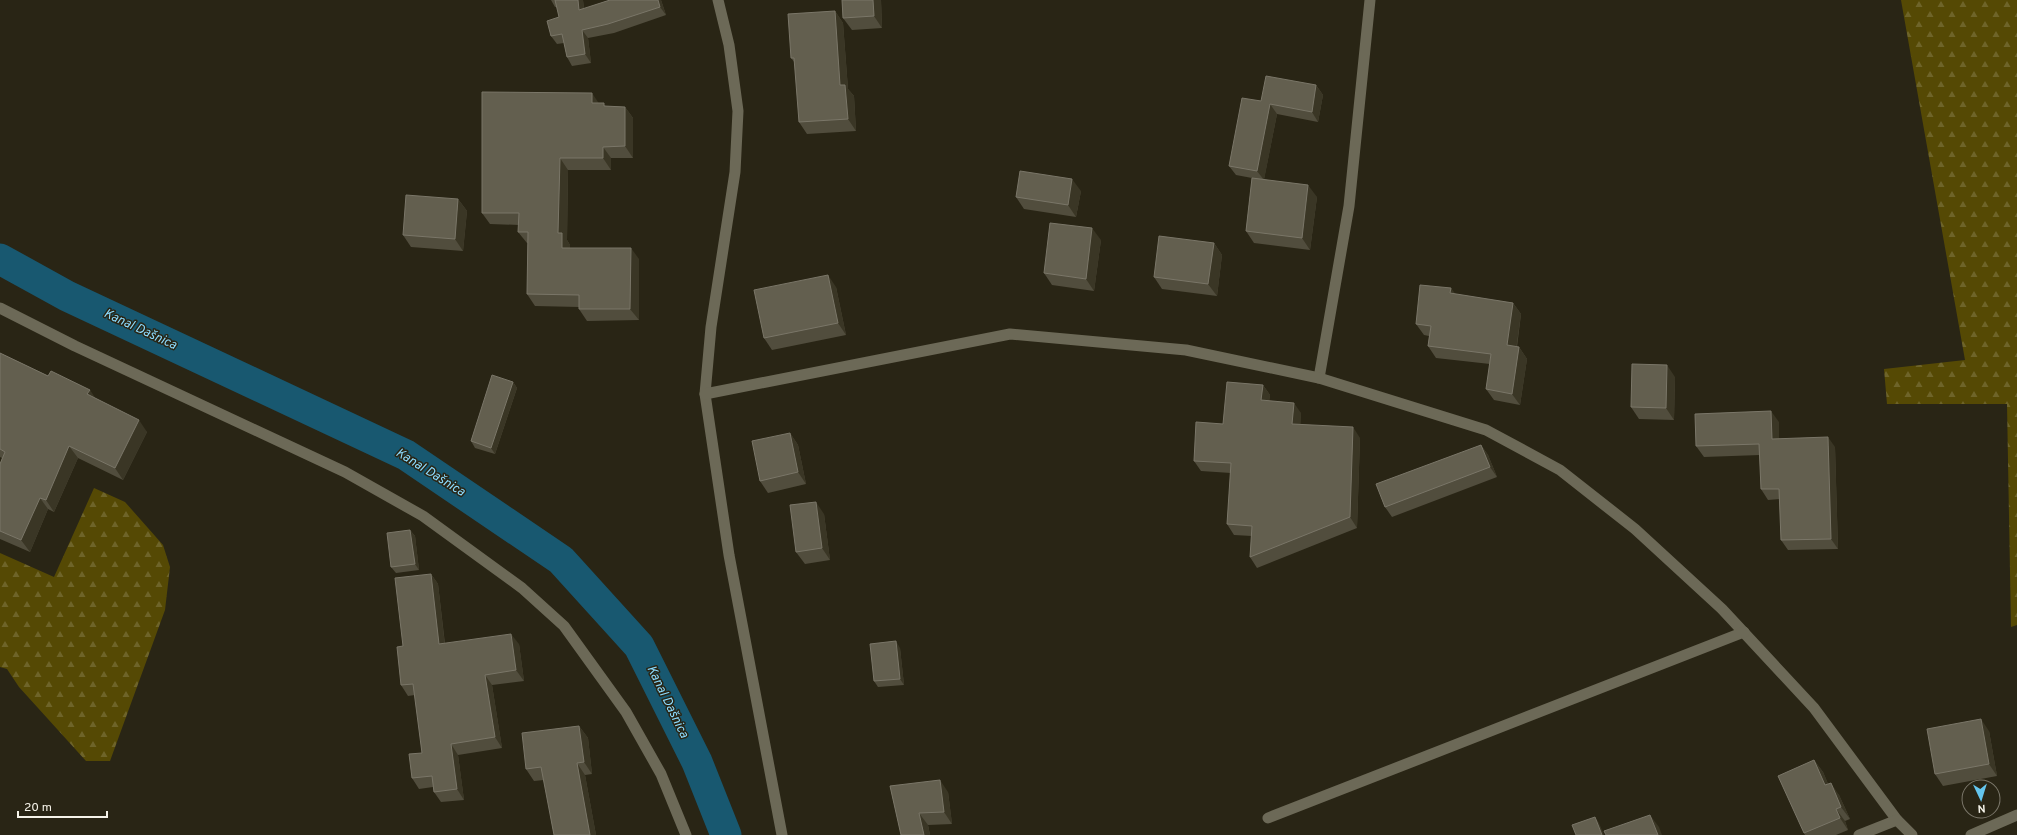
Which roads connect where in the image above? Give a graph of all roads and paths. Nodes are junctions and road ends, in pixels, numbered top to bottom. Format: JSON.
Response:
{"nodes":[{"id":1,"x":718,"y":0,"type":"edge"},
{"id":2,"x":1370,"y":0,"type":"edge"},
{"id":3,"x":0,"y":308,"type":"edge"},
{"id":4,"x":1319,"y":378,"type":"junction"},
{"id":5,"x":705,"y":394,"type":"junction"},
{"id":6,"x":1744,"y":632,"type":"junction"},
{"id":7,"x":2017,"y":815,"type":"edge"},
{"id":8,"x":1268,"y":818,"type":"dead end"},
{"id":9,"x":1897,"y":820,"type":"junction"},
{"id":10,"x":686,"y":835,"type":"edge"},
{"id":11,"x":782,"y":835,"type":"edge"},
{"id":12,"x":1859,"y":835,"type":"edge"},
{"id":13,"x":1912,"y":835,"type":"edge"},
{"id":14,"x":1971,"y":835,"type":"edge"}],
"edges":[{"from":1,"to":5,"type":"street"},
{"from":2,"to":4,"type":"street"},
{"from":3,"to":10,"type":"street"},
{"from":4,"to":5,"type":"street"},
{"from":4,"to":6,"type":"street"},
{"from":5,"to":11,"type":"street"},
{"from":6,"to":8,"type":"street"},
{"from":6,"to":9,"type":"street"},
{"from":7,"to":14,"type":"street"},
{"from":9,"to":12,"type":"street"},
{"from":9,"to":13,"type":"street"}]}
